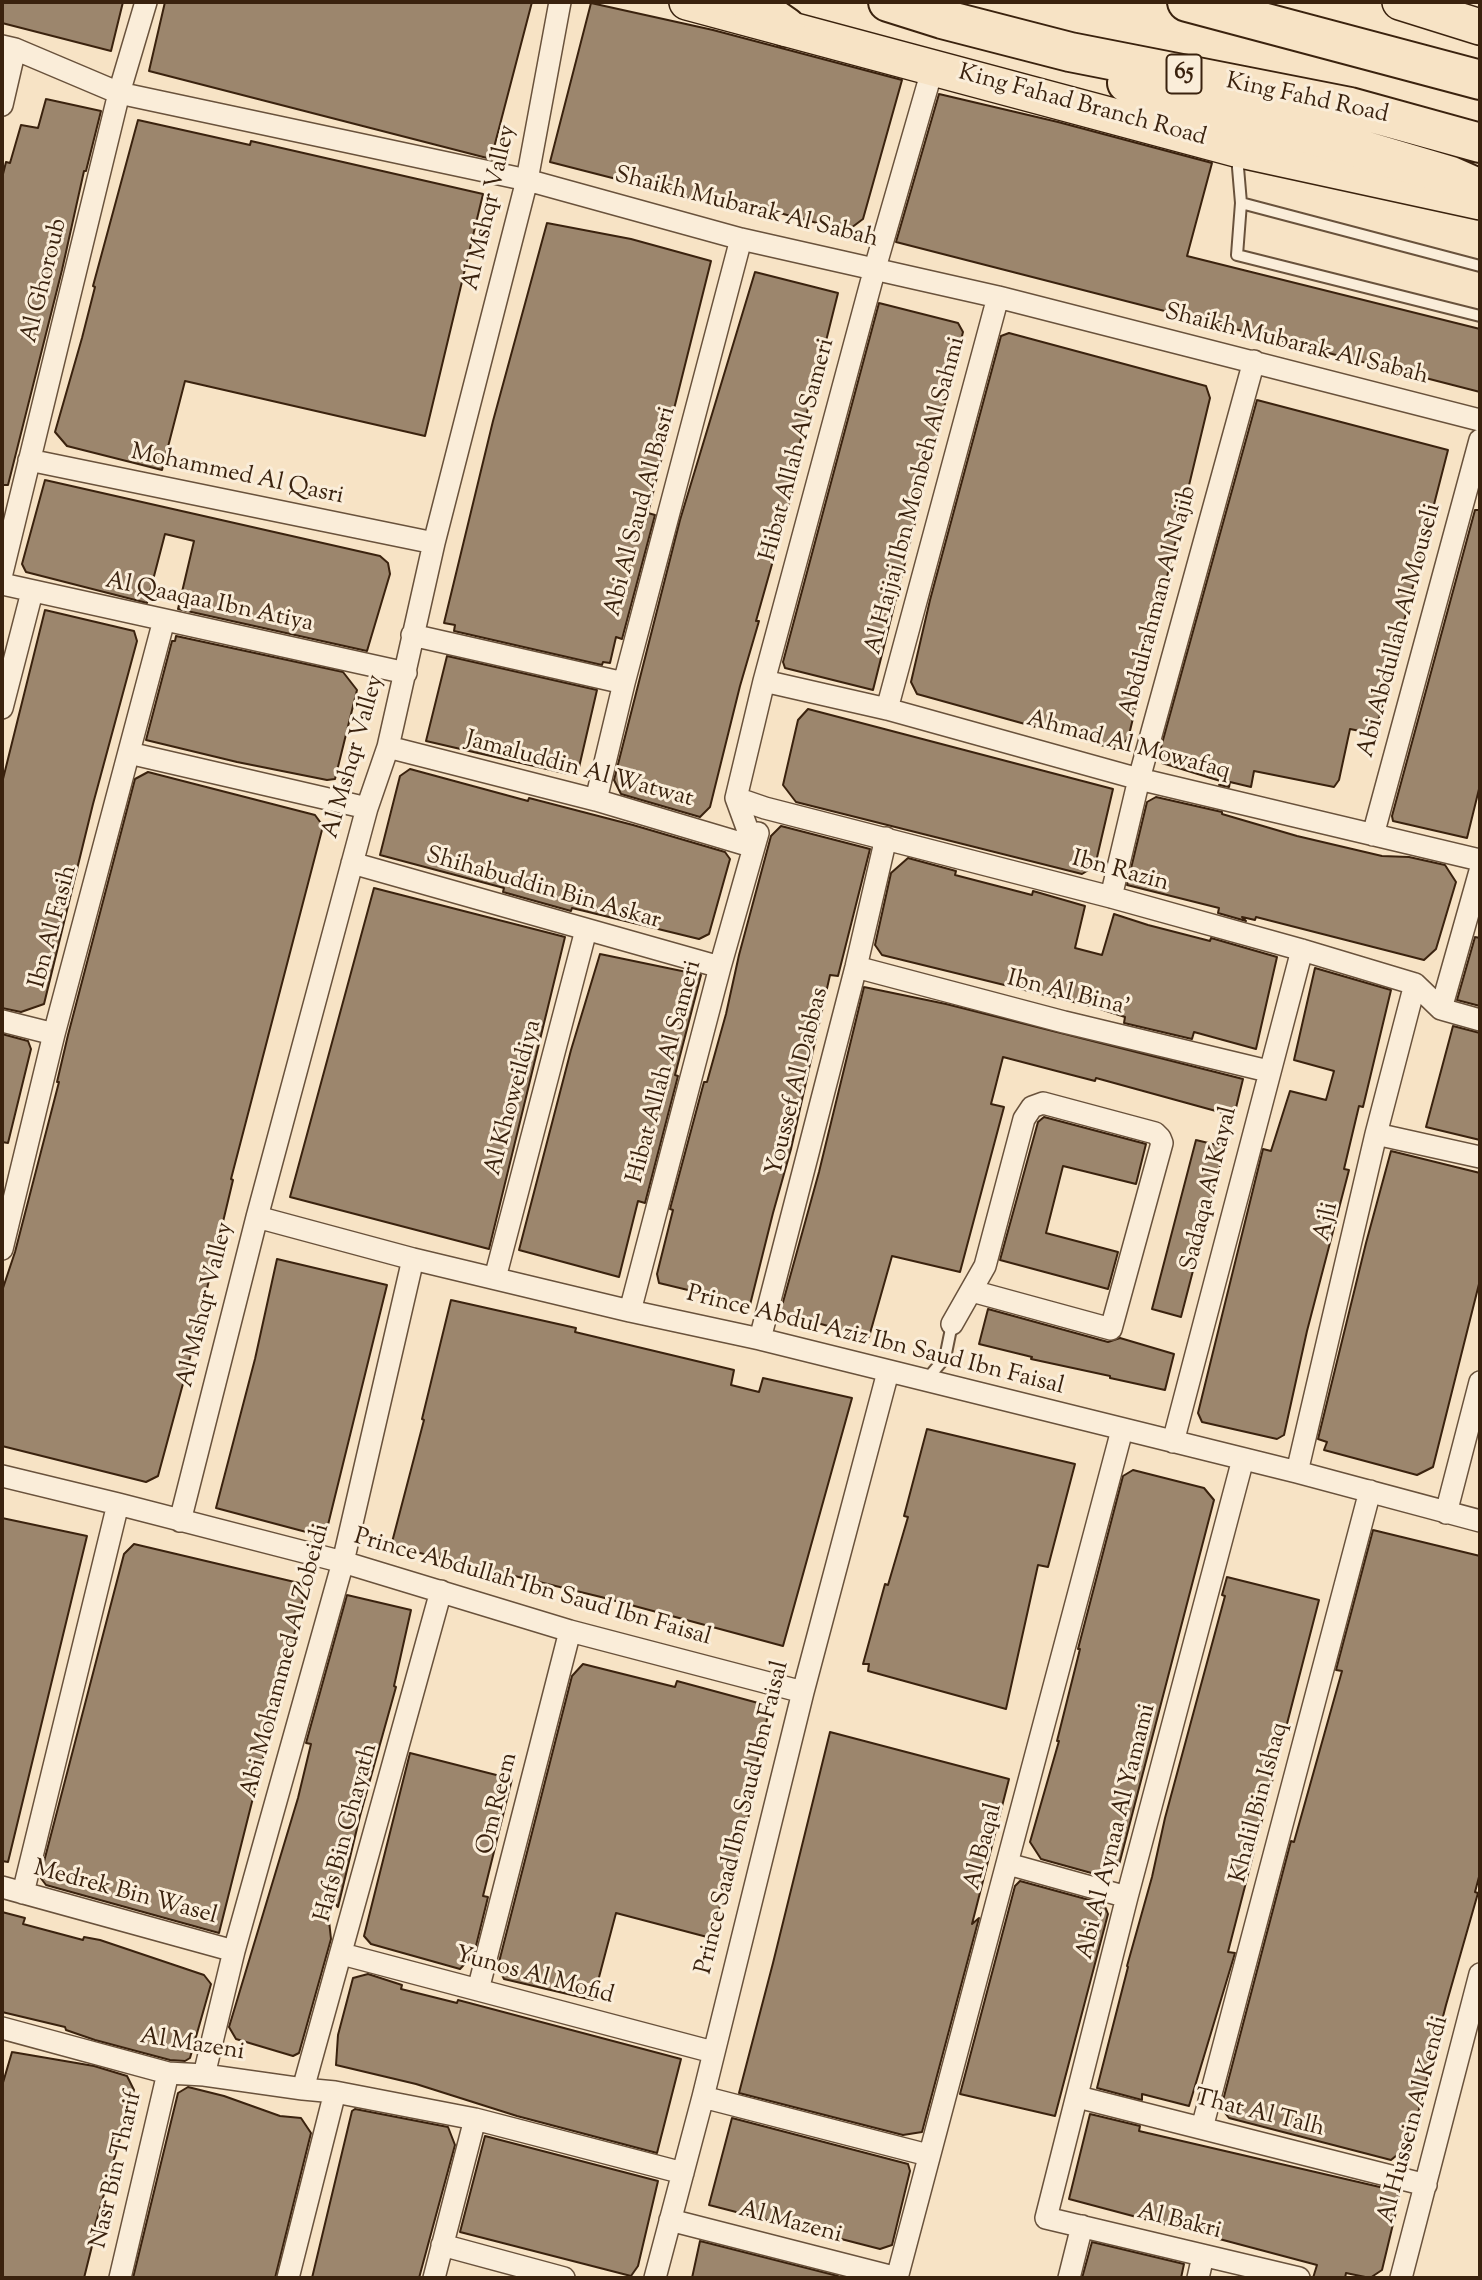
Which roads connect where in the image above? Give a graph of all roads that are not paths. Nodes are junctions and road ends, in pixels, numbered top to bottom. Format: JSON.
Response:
{"nodes":[{"id":1,"x":146,"y":2,"type":"edge"},
{"id":2,"x":560,"y":2,"type":"edge"},
{"id":3,"x":687,"y":2,"type":"edge"},
{"id":4,"x":750,"y":2,"type":"edge"},
{"id":5,"x":888,"y":2,"type":"edge"},
{"id":6,"x":1187,"y":2,"type":"edge"},
{"id":7,"x":1400,"y":2,"type":"edge"},
{"id":8,"x":1455,"y":2,"type":"edge"},
{"id":9,"x":1480,"y":8,"type":"edge"},
{"id":10,"x":1258,"y":22,"type":"junction"},
{"id":11,"x":786,"y":27,"type":"junction"},
{"id":12,"x":1480,"y":27,"type":"edge"},
{"id":13,"x":9,"y":48,"type":"edge"},
{"id":14,"x":1070,"y":52,"type":"junction"},
{"id":15,"x":1480,"y":64,"type":"edge"},
{"id":16,"x":933,"y":67,"type":"junction"},
{"id":17,"x":1480,"y":80,"type":"edge"},
{"id":18,"x":119,"y":93,"type":"junction"},
{"id":19,"x":2,"y":105,"type":"edge"},
{"id":20,"x":1480,"y":144,"type":"edge"},
{"id":21,"x":1236,"y":149,"type":"junction"},
{"id":22,"x":527,"y":180,"type":"junction"},
{"id":23,"x":1480,"y":189,"type":"edge"},
{"id":24,"x":1480,"y":202,"type":"edge"},
{"id":25,"x":1241,"y":203,"type":"junction"},
{"id":26,"x":741,"y":239,"type":"junction"},
{"id":27,"x":1480,"y":266,"type":"edge"},
{"id":28,"x":875,"y":268,"type":"junction"},
{"id":29,"x":998,"y":297,"type":"junction"},
{"id":30,"x":1480,"y":316,"type":"edge"},
{"id":31,"x":1254,"y":361,"type":"junction"},
{"id":32,"x":1480,"y":420,"type":"edge"},
{"id":33,"x":1480,"y":440,"type":"edge"},
{"id":34,"x":29,"y":460,"type":"junction"},
{"id":35,"x":434,"y":543,"type":"junction"},
{"id":36,"x":2,"y":573,"type":"edge"},
{"id":37,"x":2,"y":584,"type":"edge"},
{"id":38,"x":32,"y":592,"type":"junction"},
{"id":39,"x":164,"y":621,"type":"junction"},
{"id":40,"x":412,"y":635,"type":"junction"},
{"id":41,"x":9,"y":655,"type":"edge"},
{"id":42,"x":406,"y":673,"type":"junction"},
{"id":43,"x":764,"y":681,"type":"junction"},
{"id":44,"x":624,"y":682,"type":"junction"},
{"id":45,"x":2,"y":708,"type":"edge"},
{"id":46,"x":887,"y":709,"type":"junction"},
{"id":47,"x":388,"y":747,"type":"junction"},
{"id":48,"x":129,"y":753,"type":"junction"},
{"id":49,"x":1139,"y":779,"type":"junction"},
{"id":50,"x":736,"y":798,"type":"junction"},
{"id":51,"x":596,"y":800,"type":"junction"},
{"id":52,"x":368,"y":808,"type":"junction"},
{"id":53,"x":765,"y":808,"type":"junction"},
{"id":54,"x":1373,"y":835,"type":"junction"},
{"id":55,"x":886,"y":838,"type":"junction"},
{"id":56,"x":754,"y":847,"type":"junction"},
{"id":57,"x":1480,"y":860,"type":"edge"},
{"id":58,"x":352,"y":863,"type":"junction"},
{"id":59,"x":1480,"y":871,"type":"edge"},
{"id":60,"x":1111,"y":897,"type":"junction"},
{"id":61,"x":586,"y":930,"type":"junction"},
{"id":62,"x":1302,"y":950,"type":"junction"},
{"id":63,"x":720,"y":967,"type":"junction"},
{"id":64,"x":856,"y":967,"type":"junction"},
{"id":65,"x":1415,"y":984,"type":"junction"},
{"id":66,"x":1441,"y":1009,"type":"junction"},
{"id":67,"x":1480,"y":1020,"type":"edge"},
{"id":68,"x":2,"y":1021,"type":"edge"},
{"id":69,"x":54,"y":1034,"type":"junction"},
{"id":70,"x":1268,"y":1071,"type":"junction"},
{"id":71,"x":1376,"y":1134,"type":"junction"},
{"id":72,"x":1480,"y":1157,"type":"edge"},
{"id":73,"x":257,"y":1217,"type":"junction"},
{"id":74,"x":2,"y":1249,"type":"edge"},
{"id":75,"x":413,"y":1259,"type":"junction"},
{"id":76,"x":495,"y":1278,"type":"junction"},
{"id":77,"x":972,"y":1291,"type":"junction"},
{"id":78,"x":630,"y":1311,"type":"junction"},
{"id":79,"x":952,"y":1324,"type":"joint"},
{"id":80,"x":761,"y":1339,"type":"junction"},
{"id":81,"x":888,"y":1372,"type":"junction"},
{"id":82,"x":925,"y":1381,"type":"junction"},
{"id":83,"x":1480,"y":1382,"type":"edge"},
{"id":84,"x":1122,"y":1430,"type":"junction"},
{"id":85,"x":1173,"y":1441,"type":"junction"},
{"id":86,"x":1243,"y":1459,"type":"junction"},
{"id":87,"x":1297,"y":1472,"type":"junction"},
{"id":88,"x":2,"y":1476,"type":"edge"},
{"id":89,"x":1370,"y":1491,"type":"junction"},
{"id":90,"x":118,"y":1504,"type":"junction"},
{"id":91,"x":1446,"y":1513,"type":"junction"},
{"id":92,"x":180,"y":1521,"type":"junction"},
{"id":93,"x":1480,"y":1521,"type":"edge"},
{"id":94,"x":343,"y":1562,"type":"junction"},
{"id":95,"x":441,"y":1591,"type":"junction"},
{"id":96,"x":570,"y":1631,"type":"junction"},
{"id":97,"x":803,"y":1692,"type":"junction"},
{"id":98,"x":1008,"y":1864,"type":"junction"},
{"id":99,"x":2,"y":1887,"type":"edge"},
{"id":100,"x":23,"y":1893,"type":"junction"},
{"id":101,"x":1128,"y":1897,"type":"junction"},
{"id":102,"x":233,"y":1951,"type":"junction"},
{"id":103,"x":342,"y":1954,"type":"junction"},
{"id":104,"x":1480,"y":1974,"type":"edge"},
{"id":105,"x":478,"y":1990,"type":"junction"},
{"id":106,"x":2,"y":2031,"type":"edge"},
{"id":107,"x":713,"y":2052,"type":"junction"},
{"id":108,"x":168,"y":2073,"type":"junction"},
{"id":109,"x":204,"y":2075,"type":"junction"},
{"id":110,"x":303,"y":2090,"type":"junction"},
{"id":111,"x":335,"y":2092,"type":"junction"},
{"id":112,"x":703,"y":2096,"type":"junction"},
{"id":113,"x":1078,"y":2097,"type":"junction"},
{"id":114,"x":475,"y":2119,"type":"junction"},
{"id":115,"x":1202,"y":2127,"type":"junction"},
{"id":116,"x":928,"y":2155,"type":"junction"},
{"id":117,"x":683,"y":2172,"type":"junction"},
{"id":118,"x":1426,"y":2185,"type":"junction"},
{"id":119,"x":1046,"y":2218,"type":"joint"},
{"id":120,"x":670,"y":2220,"type":"junction"},
{"id":121,"x":1082,"y":2226,"type":"junction"},
{"id":122,"x":442,"y":2245,"type":"junction"},
{"id":123,"x":1203,"y":2256,"type":"junction"},
{"id":124,"x":120,"y":2278,"type":"edge"},
{"id":125,"x":288,"y":2278,"type":"edge"},
{"id":126,"x":434,"y":2278,"type":"edge"},
{"id":127,"x":564,"y":2278,"type":"edge"},
{"id":128,"x":655,"y":2278,"type":"edge"},
{"id":129,"x":897,"y":2278,"type":"edge"},
{"id":130,"x":1069,"y":2278,"type":"edge"},
{"id":131,"x":1198,"y":2278,"type":"edge"},
{"id":132,"x":1299,"y":2278,"type":"edge"},
{"id":133,"x":1401,"y":2278,"type":"edge"}],
"edges":[{"from":1,"to":18,"type":"street","name":"Al Ghoroub"},
{"from":2,"to":22,"type":"street","name":"Al Mshqr Valley"},
{"from":3,"to":11,"type":"main road","name":"King Fahad Branch Road"},
{"from":4,"to":11,"type":"highway"},
{"from":5,"to":14,"type":"highway","name":"King Fahd Road","number":"65"},
{"from":6,"to":10,"type":"highway"},
{"from":7,"to":12,"type":"main road"},
{"from":8,"to":9,"type":"main road"},
{"from":10,"to":15,"type":"highway"},
{"from":10,"to":17,"type":"highway"},
{"from":11,"to":16,"type":"main road","name":"King Fahad Branch Road"},
{"from":13,"to":18,"type":"street","name":"Shaikh Mubarak Al Sabah"},
{"from":13,"to":19,"type":"street"},
{"from":14,"to":20,"type":"highway","name":"King Fahd Road","number":"65"},
{"from":14,"to":23,"type":"highway"},
{"from":16,"to":21,"type":"main road","name":"King Fahad Branch Road"},
{"from":16,"to":28,"type":"street","name":"Hibat Allah Al Sameri"},
{"from":18,"to":22,"type":"street","name":"Shaikh Mubarak Al Sabah"},
{"from":18,"to":34,"type":"street","name":"Al Ghoroub"},
{"from":21,"to":24,"type":"main road","name":"King Fahad Branch Road"},
{"from":21,"to":25,"type":"lane"},
{"from":22,"to":26,"type":"street","name":"Shaikh Mubarak Al Sabah"},
{"from":22,"to":35,"type":"street","name":"Al Mshqr Valley"},
{"from":25,"to":27,"type":"lane"},
{"from":25,"to":30,"type":"lane"},
{"from":26,"to":28,"type":"street","name":"Shaikh Mubarak Al Sabah"},
{"from":26,"to":44,"type":"street","name":"Abi Al Saud Al Basri"},
{"from":28,"to":29,"type":"street","name":"Shaikh Mubarak Al Sabah"},
{"from":28,"to":43,"type":"street","name":"Hibat Allah Al Sameri"},
{"from":29,"to":31,"type":"street","name":"Shaikh Mubarak Al Sabah"},
{"from":29,"to":46,"type":"street","name":"Al Hajjaj Ibn Monbeh Al Sahmi"},
{"from":31,"to":32,"type":"street","name":"Shaikh Mubarak Al Sabah"},
{"from":31,"to":49,"type":"street","name":"Abdulrahman Al Najib"},
{"from":33,"to":54,"type":"street","name":"Abi Abdullah Al Mouseli"},
{"from":34,"to":35,"type":"street","name":"Mohammed Al Qasri"},
{"from":34,"to":36,"type":"street","name":"Al Ghoroub"},
{"from":35,"to":40,"type":"street","name":"Al Mshqr Valley"},
{"from":37,"to":38,"type":"street","name":"Al Qaaqaa Ibn Atiya"},
{"from":38,"to":39,"type":"street","name":"Al Qaaqaa Ibn Atiya"},
{"from":38,"to":41,"type":"street"},
{"from":39,"to":42,"type":"street","name":"Al Qaaqaa Ibn Atiya"},
{"from":39,"to":48,"type":"street","name":"Ibn Al Fasih"},
{"from":40,"to":42,"type":"street","name":"Al Mshqr Valley"},
{"from":40,"to":44,"type":"street"},
{"from":41,"to":45,"type":"street"},
{"from":42,"to":47,"type":"street","name":"Al Mshqr Valley"},
{"from":43,"to":46,"type":"street","name":"Ahmad Al Mowafaq"},
{"from":43,"to":50,"type":"street","name":"Hibat Allah Al Sameri"},
{"from":44,"to":51,"type":"street","name":"Abi Al Saud Al Basri"},
{"from":46,"to":49,"type":"street","name":"Ahmad Al Mowafaq"},
{"from":47,"to":51,"type":"street","name":"Jamaluddin Al Watwat"},
{"from":47,"to":52,"type":"street","name":"Al Mshqr Valley"},
{"from":48,"to":52,"type":"street"},
{"from":48,"to":69,"type":"street","name":"Ibn Al Fasih"},
{"from":49,"to":54,"type":"street","name":"Ahmad Al Mowafaq"},
{"from":49,"to":60,"type":"street","name":"Abdulrahman Al Najib"},
{"from":50,"to":53,"type":"street","name":"Ibn Razin"},
{"from":50,"to":56,"type":"street"},
{"from":51,"to":56,"type":"street","name":"Jamaluddin Al Watwat"},
{"from":52,"to":58,"type":"street","name":"Al Mshqr Valley"},
{"from":53,"to":55,"type":"street","name":"Ibn Razin"},
{"from":53,"to":56,"type":"street","name":"Hibat Allah Al Sameri"},
{"from":54,"to":57,"type":"street","name":"Ahmad Al Mowafaq"},
{"from":55,"to":60,"type":"street","name":"Ibn Razin"},
{"from":55,"to":64,"type":"street","name":"Youssef Al Dabbas"},
{"from":56,"to":63,"type":"street","name":"Hibat Allah Al Sameri"},
{"from":58,"to":61,"type":"street","name":"Shihabuddin Bin Askar"},
{"from":58,"to":73,"type":"street","name":"Al Mshqr Valley"},
{"from":59,"to":66,"type":"street"},
{"from":60,"to":62,"type":"street","name":"Ibn Razin"},
{"from":61,"to":63,"type":"street","name":"Shihabuddin Bin Askar"},
{"from":61,"to":76,"type":"street","name":"Al Khoweildiya"},
{"from":62,"to":65,"type":"street","name":"Ibn Razin"},
{"from":62,"to":70,"type":"street","name":"Sadaqa Al Kayal"},
{"from":63,"to":78,"type":"street","name":"Hibat Allah Al Sameri"},
{"from":64,"to":70,"type":"street","name":"Ibn Al Bina'"},
{"from":64,"to":80,"type":"street","name":"Youssef Al Dabbas"},
{"from":65,"to":66,"type":"street","name":"Ibn Razin"},
{"from":65,"to":71,"type":"street","name":"Ajli"},
{"from":66,"to":67,"type":"street","name":"Ibn Razin"},
{"from":68,"to":69,"type":"street"},
{"from":69,"to":74,"type":"street","name":"Ibn Al Fasih"},
{"from":70,"to":85,"type":"street","name":"Sadaqa Al Kayal"},
{"from":71,"to":72,"type":"street"},
{"from":71,"to":87,"type":"street","name":"Ajli"},
{"from":73,"to":75,"type":"street","name":"Prince Abdul Aziz Ibn Saud Ibn Faisal"},
{"from":73,"to":92,"type":"street","name":"Al Mshqr Valley"},
{"from":75,"to":76,"type":"street","name":"Prince Abdul Aziz Ibn Saud Ibn Faisal"},
{"from":75,"to":94,"type":"street","name":"Abi Mohammed Al Zobeidi"},
{"from":76,"to":78,"type":"street","name":"Prince Abdul Aziz Ibn Saud Ibn Faisal"},
{"from":77,"to":77,"type":"street"},
{"from":77,"to":79,"type":"street"},
{"from":78,"to":80,"type":"street","name":"Prince Abdul Aziz Ibn Saud Ibn Faisal"},
{"from":79,"to":82,"type":"lane"},
{"from":80,"to":81,"type":"street","name":"Prince Abdul Aziz Ibn Saud Ibn Faisal"},
{"from":81,"to":82,"type":"street","name":"Prince Abdul Aziz Ibn Saud Ibn Faisal"},
{"from":81,"to":97,"type":"street","name":"Prince Saad Ibn Saud Ibn Faisal"},
{"from":82,"to":84,"type":"street","name":"Prince Abdul Aziz Ibn Saud Ibn Faisal"},
{"from":83,"to":91,"type":"street"},
{"from":84,"to":85,"type":"street","name":"Prince Abdul Aziz Ibn Saud Ibn Faisal"},
{"from":84,"to":98,"type":"street","name":"Al Baqal"},
{"from":85,"to":86,"type":"street","name":"Prince Abdul Aziz Ibn Saud Ibn Faisal"},
{"from":86,"to":87,"type":"street","name":"Prince Abdul Aziz Ibn Saud Ibn Faisal"},
{"from":86,"to":101,"type":"street","name":"Abi Al Aynaa Al Yamami"},
{"from":87,"to":89,"type":"street","name":"Prince Abdul Aziz Ibn Saud Ibn Faisal"},
{"from":88,"to":90,"type":"street","name":"Prince Abdullah Ibn Saud Ibn Faisal"},
{"from":89,"to":91,"type":"street","name":"Prince Abdul Aziz Ibn Saud Ibn Faisal"},
{"from":89,"to":115,"type":"street","name":"Khalil Bin Ishaq"},
{"from":90,"to":92,"type":"street","name":"Prince Abdullah Ibn Saud Ibn Faisal"},
{"from":90,"to":100,"type":"street"},
{"from":91,"to":93,"type":"street","name":"Prince Abdul Aziz Ibn Saud Ibn Faisal"},
{"from":92,"to":94,"type":"street","name":"Prince Abdullah Ibn Saud Ibn Faisal"},
{"from":94,"to":95,"type":"street","name":"Prince Abdullah Ibn Saud Ibn Faisal"},
{"from":94,"to":102,"type":"street","name":"Abi Mohammed Al Zobeidi"},
{"from":95,"to":96,"type":"street","name":"Prince Abdullah Ibn Saud Ibn Faisal"},
{"from":95,"to":103,"type":"street","name":"Hafs Bin Ghayath"},
{"from":96,"to":97,"type":"street","name":"Prince Abdullah Ibn Saud Ibn Faisal"},
{"from":96,"to":105,"type":"street","name":"Om Reem"},
{"from":97,"to":107,"type":"street","name":"Prince Saad Ibn Saud Ibn Faisal"},
{"from":98,"to":101,"type":"street"},
{"from":98,"to":116,"type":"street","name":"Al Baqal"},
{"from":99,"to":100,"type":"street","name":"Medrek Bin Wasel"},
{"from":100,"to":102,"type":"street","name":"Medrek Bin Wasel"},
{"from":101,"to":113,"type":"street","name":"Abi Al Aynaa Al Yamami"},
{"from":102,"to":109,"type":"street","name":"Abi Mohammed Al Zobeidi"},
{"from":103,"to":105,"type":"street","name":"Yunos Al Mofid"},
{"from":103,"to":110,"type":"street","name":"Hafs Bin Ghayath"},
{"from":104,"to":118,"type":"street","name":"Al Hussein Al Kendi"},
{"from":105,"to":107,"type":"street","name":"Yunos Al Mofid"},
{"from":106,"to":108,"type":"street","name":"Al Mazeni"},
{"from":107,"to":112,"type":"street","name":"Prince Saad Ibn Saud Ibn Faisal"},
{"from":108,"to":109,"type":"street","name":"Al Mazeni"},
{"from":108,"to":124,"type":"street","name":"Nasr Bin Tharif"},
{"from":109,"to":110,"type":"street","name":"Al Mazeni"},
{"from":110,"to":111,"type":"street","name":"Al Mazeni"},
{"from":111,"to":114,"type":"street"},
{"from":111,"to":125,"type":"street"},
{"from":112,"to":116,"type":"street"},
{"from":112,"to":117,"type":"street","name":"Prince Saad Ibn Saud Ibn Faisal"},
{"from":113,"to":115,"type":"street","name":"That Al Talh"},
{"from":113,"to":119,"type":"street","name":"Abi Al Aynaa Al Yamami"},
{"from":114,"to":117,"type":"street"},
{"from":114,"to":122,"type":"street"},
{"from":115,"to":118,"type":"street","name":"That Al Talh"},
{"from":116,"to":129,"type":"street","name":"Al Baqal"},
{"from":117,"to":120,"type":"street","name":"Prince Saad Ibn Saud Ibn Faisal"},
{"from":118,"to":133,"type":"street","name":"Al Hussein Al Kendi"},
{"from":119,"to":121,"type":"street","name":"Al Bakri"},
{"from":120,"to":128,"type":"street","name":"Prince Saad Ibn Saud Ibn Faisal"},
{"from":120,"to":129,"type":"street","name":"Al Mazeni"},
{"from":121,"to":123,"type":"street","name":"Al Bakri"},
{"from":121,"to":130,"type":"street"},
{"from":122,"to":126,"type":"street"},
{"from":122,"to":127,"type":"street"},
{"from":123,"to":131,"type":"street"},
{"from":123,"to":132,"type":"street","name":"Al Bakri"}]}
